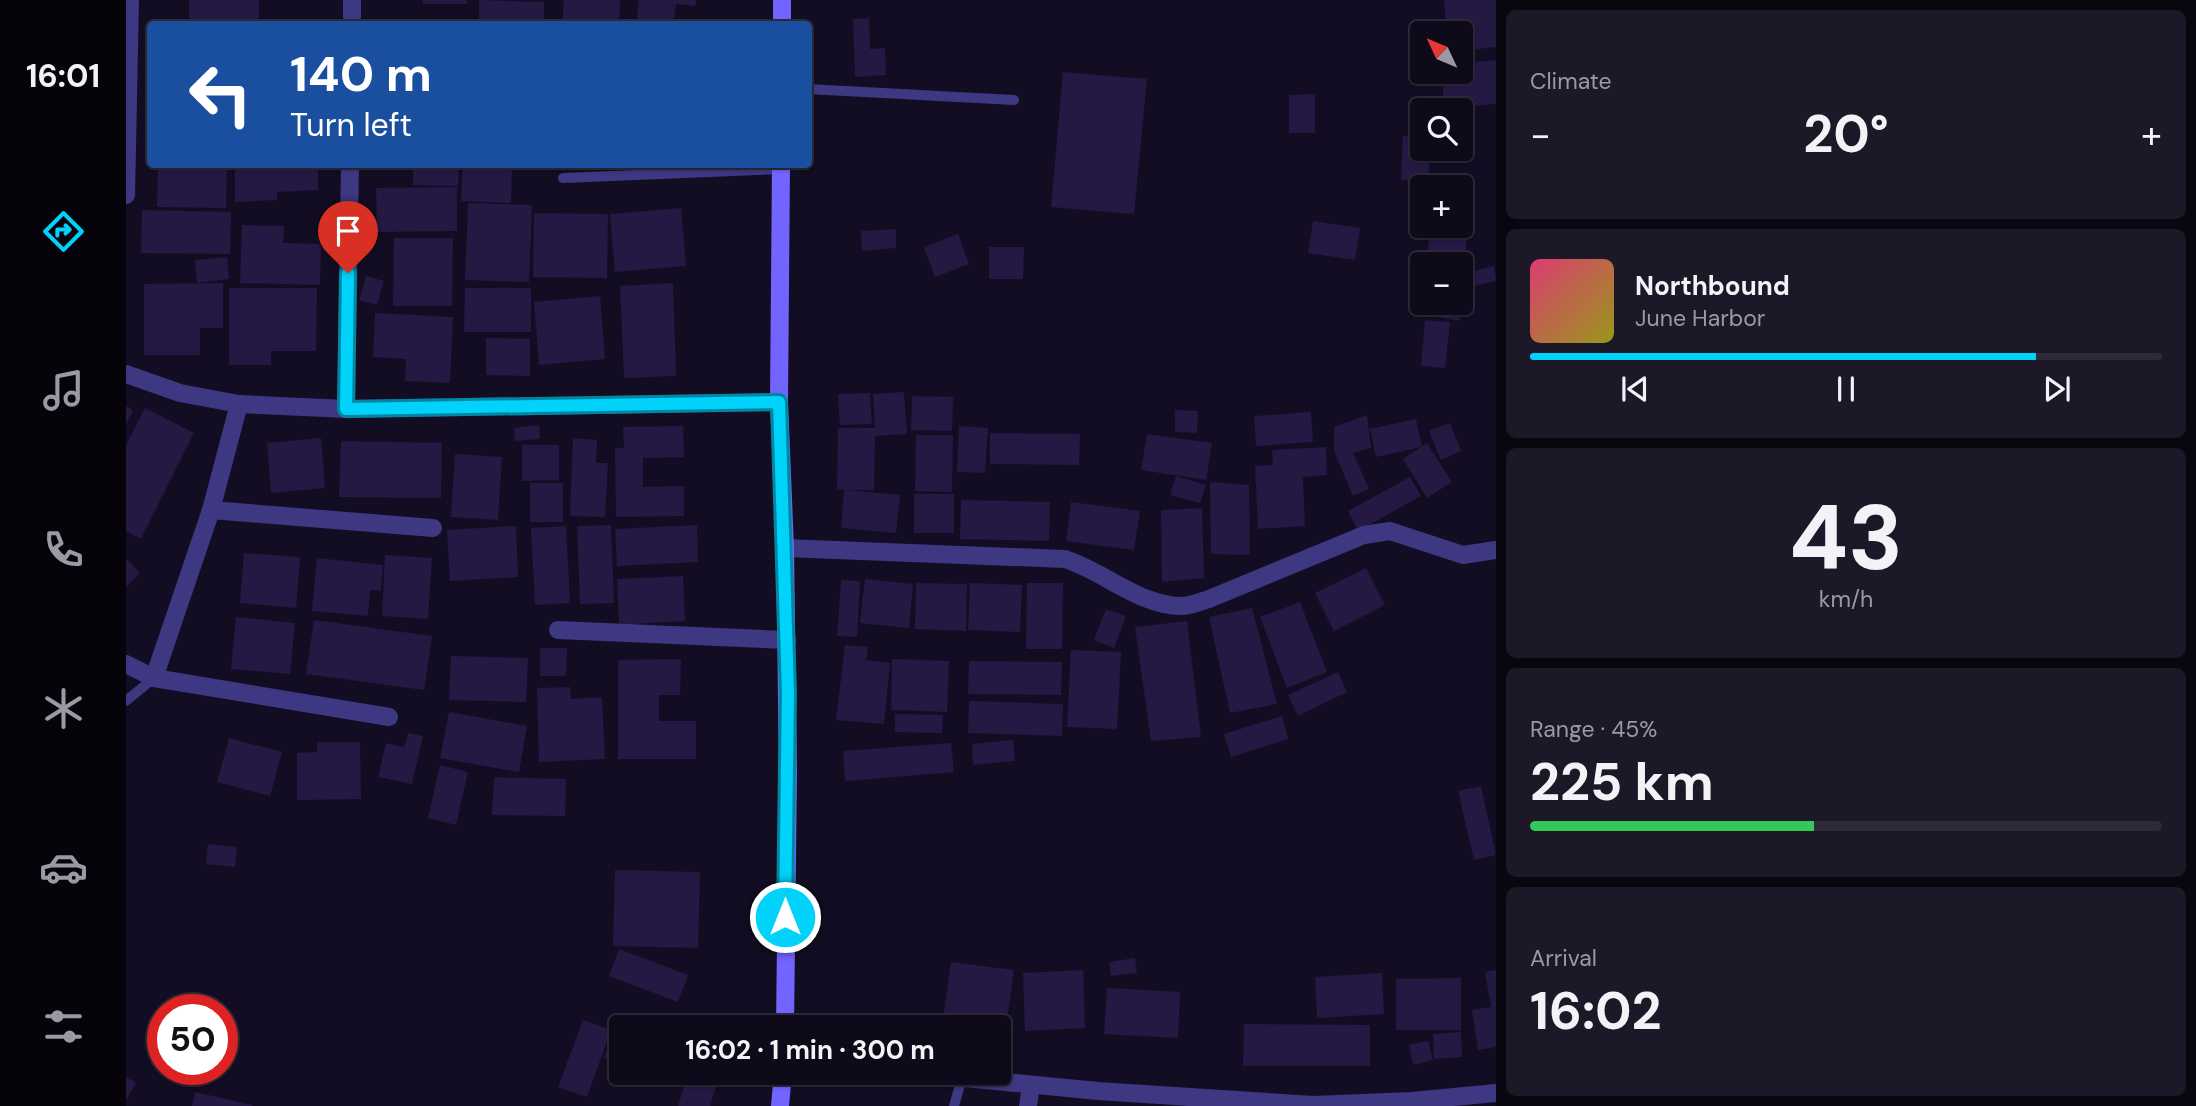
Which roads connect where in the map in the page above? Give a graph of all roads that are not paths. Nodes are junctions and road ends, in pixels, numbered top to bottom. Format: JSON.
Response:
{"nodes":[{"id":1,"x":130,"y":0,"type":"edge"},
{"id":2,"x":352,"y":0,"type":"edge"},
{"id":3,"x":782,"y":0,"type":"edge"},
{"id":4,"x":352,"y":21,"type":"edge"},
{"id":5,"x":782,"y":21,"type":"edge"},
{"id":6,"x":812,"y":89,"type":"edge"},
{"id":7,"x":1014,"y":100,"type":"dead end"},
{"id":8,"x":349,"y":168,"type":"edge"},
{"id":9,"x":761,"y":168,"type":"edge"},
{"id":10,"x":781,"y":168,"type":"edge"},
{"id":11,"x":563,"y":178,"type":"dead end"},
{"id":12,"x":126,"y":195,"type":"edge"},
{"id":13,"x":126,"y":374,"type":"edge"},
{"id":14,"x":779,"y":402,"type":"junction"},
{"id":15,"x":239,"y":404,"type":"junction"},
{"id":16,"x":346,"y":409,"type":"junction"},
{"id":17,"x":211,"y":510,"type":"junction"},
{"id":18,"x":433,"y":527,"type":"dead end"},
{"id":19,"x":785,"y":548,"type":"junction"},
{"id":20,"x":1496,"y":550,"type":"edge"},
{"id":21,"x":558,"y":630,"type":"dead end"},
{"id":22,"x":787,"y":640,"type":"junction"},
{"id":23,"x":126,"y":664,"type":"edge"},
{"id":24,"x":154,"y":678,"type":"junction"},
{"id":25,"x":126,"y":701,"type":"edge"},
{"id":26,"x":388,"y":717,"type":"dead end"},
{"id":27,"x":785,"y":1015,"type":"edge"},
{"id":28,"x":1011,"y":1083,"type":"edge"},
{"id":29,"x":782,"y":1085,"type":"edge"},
{"id":30,"x":960,"y":1085,"type":"edge"},
{"id":31,"x":1031,"y":1085,"type":"junction"},
{"id":32,"x":1496,"y":1093,"type":"edge"},
{"id":33,"x":780,"y":1106,"type":"edge"},
{"id":34,"x":954,"y":1106,"type":"edge"},
{"id":35,"x":1028,"y":1106,"type":"edge"}],
"edges":[{"from":1,"to":12,"type":"street"},
{"from":2,"to":4,"type":"street"},
{"from":3,"to":5,"type":"main road"},
{"from":6,"to":7,"type":"lane"},
{"from":8,"to":16,"type":"street"},
{"from":9,"to":11,"type":"lane"},
{"from":10,"to":14,"type":"main road"},
{"from":13,"to":15,"type":"street"},
{"from":14,"to":16,"type":"street"},
{"from":14,"to":19,"type":"main road"},
{"from":15,"to":16,"type":"street"},
{"from":15,"to":17,"type":"street"},
{"from":17,"to":18,"type":"street"},
{"from":17,"to":24,"type":"street"},
{"from":19,"to":20,"type":"street"},
{"from":19,"to":22,"type":"main road"},
{"from":21,"to":22,"type":"street"},
{"from":22,"to":27,"type":"main road"},
{"from":23,"to":24,"type":"street"},
{"from":24,"to":25,"type":"lane"},
{"from":24,"to":26,"type":"street"},
{"from":28,"to":31,"type":"street"},
{"from":29,"to":33,"type":"main road"},
{"from":30,"to":34,"type":"lane"},
{"from":31,"to":32,"type":"street"},
{"from":31,"to":35,"type":"street"}]}
